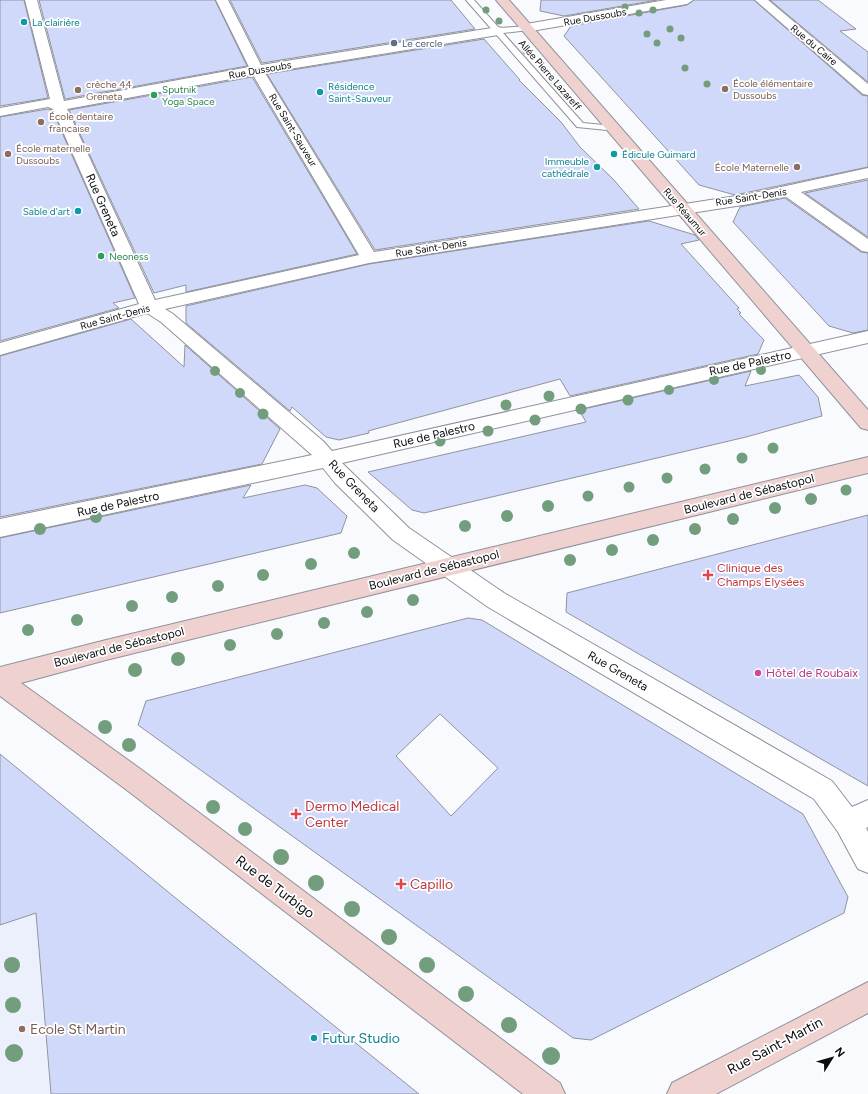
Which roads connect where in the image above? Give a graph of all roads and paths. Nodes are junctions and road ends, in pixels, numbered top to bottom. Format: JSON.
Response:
{"nodes":[{"id":1,"x":31,"y":0,"type":"edge"},
{"id":2,"x":222,"y":0,"type":"edge"},
{"id":3,"x":470,"y":0,"type":"edge"},
{"id":4,"x":502,"y":0,"type":"edge"},
{"id":5,"x":687,"y":0,"type":"edge"},
{"id":6,"x":761,"y":0,"type":"edge"},
{"id":7,"x":526,"y":28,"type":"junction"},
{"id":8,"x":498,"y":31,"type":"junction"},
{"id":9,"x":257,"y":70,"type":"junction"},
{"id":10,"x":868,"y":91,"type":"edge"},
{"id":11,"x":59,"y":106,"type":"junction"},
{"id":12,"x":0,"y":112,"type":"edge"},
{"id":13,"x":614,"y":129,"type":"junction"},
{"id":14,"x":868,"y":174,"type":"edge"},
{"id":15,"x":789,"y":191,"type":"junction"},
{"id":16,"x":682,"y":209,"type":"junction"},
{"id":17,"x":868,"y":247,"type":"edge"},
{"id":18,"x":369,"y":258,"type":"junction"},
{"id":19,"x":149,"y":307,"type":"junction"},
{"id":20,"x":868,"y":337,"type":"edge"},
{"id":21,"x":0,"y":349,"type":"edge"},
{"id":22,"x":805,"y":351,"type":"junction"},
{"id":23,"x":868,"y":424,"type":"edge"},
{"id":24,"x":328,"y":459,"type":"junction"},
{"id":25,"x":868,"y":465,"type":"edge"},
{"id":26,"x":0,"y":528,"type":"edge"},
{"id":27,"x":448,"y":567,"type":"junction"},
{"id":28,"x":0,"y":678,"type":"edge"},
{"id":29,"x":0,"y":682,"type":"edge"},
{"id":30,"x":858,"y":818,"type":"edge"},
{"id":31,"x":868,"y":859,"type":"edge"},
{"id":32,"x":868,"y":997,"type":"edge"},
{"id":33,"x":549,"y":1094,"type":"edge"},
{"id":34,"x":683,"y":1094,"type":"edge"}],
"edges":[{"from":1,"to":11,"type":"street","name":"Rue Greneta"},
{"from":2,"to":9,"type":"street","name":"Rue Saint-Sauveur"},
{"from":3,"to":8,"type":"lane","name":"Allée Pierre Lazareff"},
{"from":4,"to":7,"type":"main road","name":"Rue Réaumur"},
{"from":5,"to":7,"type":"street","name":"Rue Dussoubs"},
{"from":6,"to":10,"type":"street","name":"Rue du Caire"},
{"from":7,"to":8,"type":"lane","name":"Allée Pierre Lazareff"},
{"from":7,"to":13,"type":"main road","name":"Rue Réaumur"},
{"from":8,"to":9,"type":"street","name":"Rue Dussoubs"},
{"from":8,"to":13,"type":"lane","name":"Allée Pierre Lazareff"},
{"from":9,"to":11,"type":"street","name":"Rue Dussoubs"},
{"from":9,"to":18,"type":"street","name":"Rue Saint-Sauveur"},
{"from":11,"to":12,"type":"street","name":"Rue Dussoubs"},
{"from":11,"to":19,"type":"street","name":"Rue Greneta"},
{"from":13,"to":16,"type":"main road","name":"Rue Réaumur"},
{"from":14,"to":15,"type":"street","name":"Rue Saint-Denis"},
{"from":15,"to":16,"type":"street","name":"Rue Saint-Denis"},
{"from":15,"to":17,"type":"street"},
{"from":16,"to":18,"type":"street","name":"Rue Saint-Denis"},
{"from":16,"to":22,"type":"main road","name":"Rue Réaumur"},
{"from":18,"to":19,"type":"street","name":"Rue Saint-Denis"},
{"from":19,"to":21,"type":"street","name":"Rue Saint-Denis"},
{"from":19,"to":24,"type":"street","name":"Rue Greneta"},
{"from":20,"to":22,"type":"street","name":"Rue de Palestro"},
{"from":22,"to":23,"type":"main road","name":"Rue Réaumur"},
{"from":22,"to":24,"type":"street","name":"Rue de Palestro"},
{"from":24,"to":26,"type":"street","name":"Rue de Palestro"},
{"from":24,"to":27,"type":"street","name":"Rue Greneta"},
{"from":25,"to":27,"type":"main road","name":"Boulevard de Sébastopol"},
{"from":27,"to":28,"type":"main road","name":"Boulevard de Sébastopol"},
{"from":27,"to":30,"type":"street","name":"Rue Greneta"},
{"from":29,"to":33,"type":"main road","name":"Rue de Turbigo"},
{"from":30,"to":31,"type":"street"},
{"from":32,"to":34,"type":"main road","name":"Rue Saint-Martin"}]}
